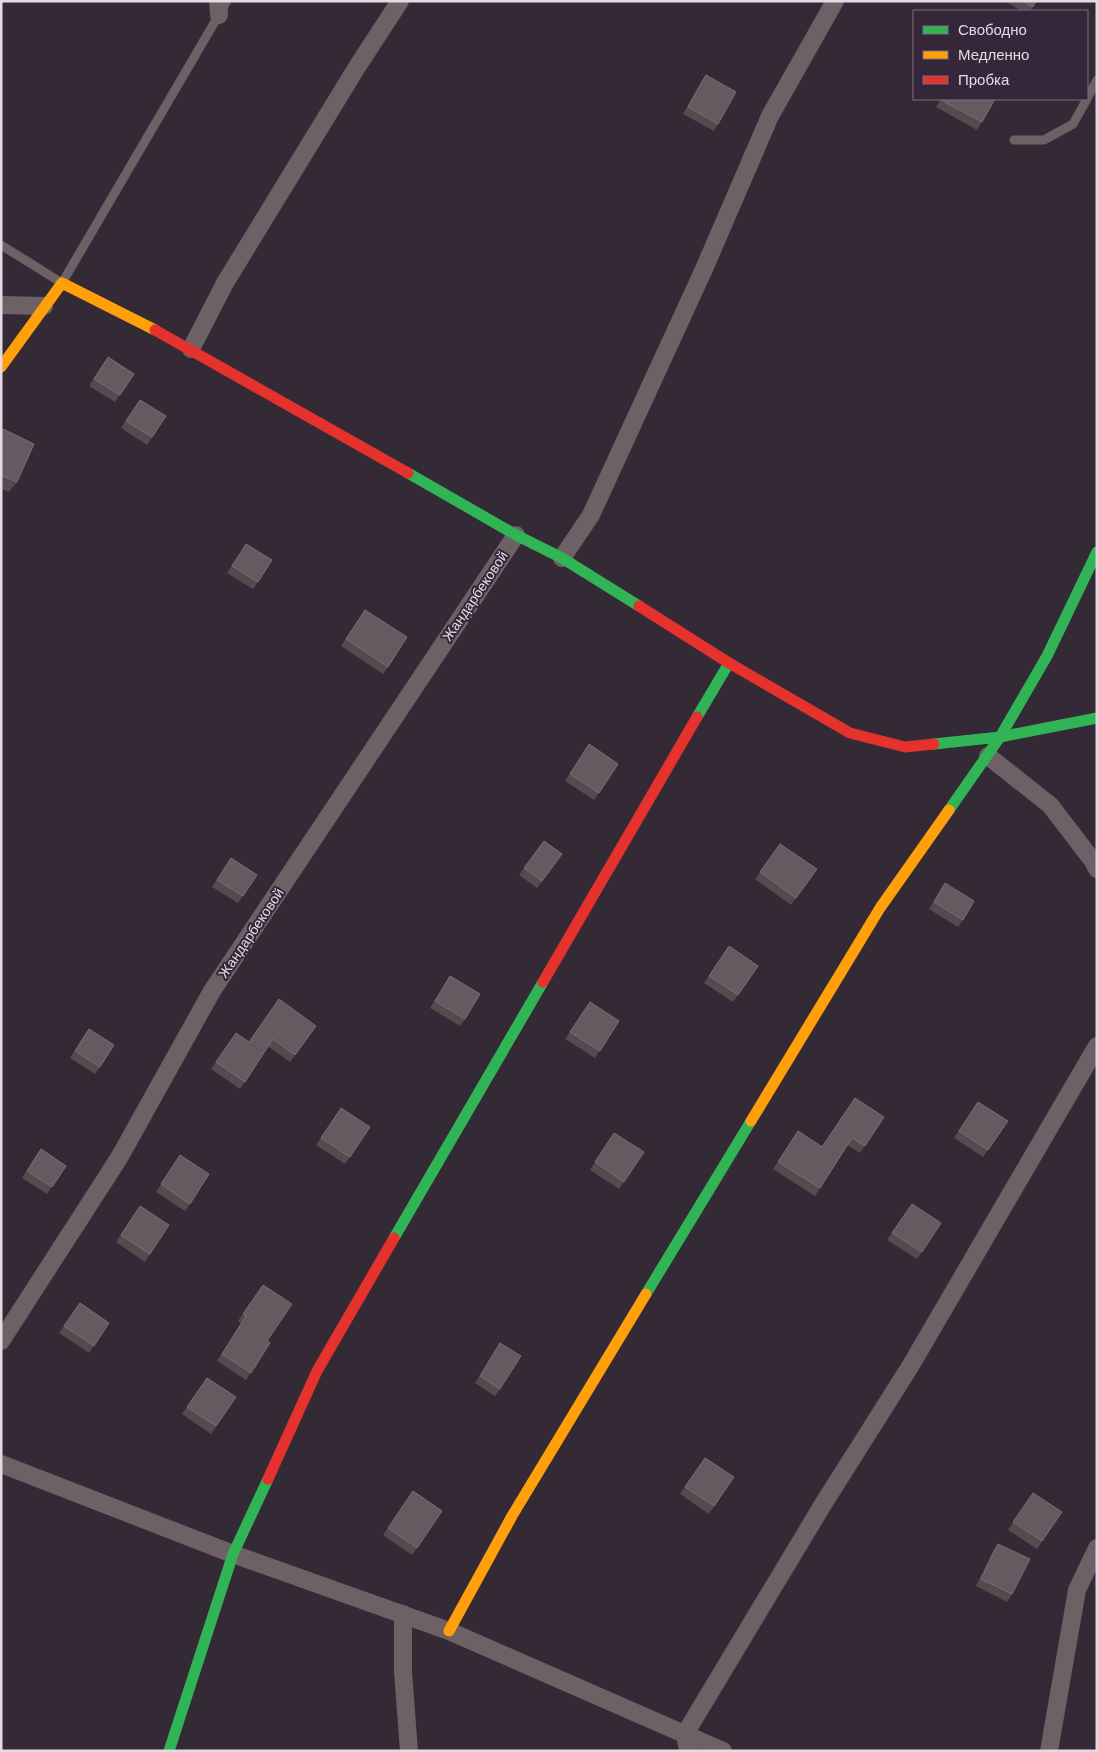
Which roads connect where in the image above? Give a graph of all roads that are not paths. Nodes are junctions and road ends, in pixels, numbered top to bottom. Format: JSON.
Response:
{"nodes":[{"id":1,"x":400,"y":1,"type":"edge"},
{"id":2,"x":835,"y":1,"type":"edge"},
{"id":3,"x":221,"y":6,"type":"edge"},
{"id":4,"x":1097,"y":80,"type":"edge"},
{"id":5,"x":1088,"y":97,"type":"edge"},
{"id":6,"x":1086,"y":100,"type":"edge"},
{"id":7,"x":1014,"y":140,"type":"dead end"},
{"id":8,"x":1,"y":245,"type":"edge"},
{"id":9,"x":62,"y":283,"type":"junction"},
{"id":10,"x":1,"y":305,"type":"edge"},
{"id":11,"x":44,"y":306,"type":"junction"},
{"id":12,"x":191,"y":349,"type":"junction"},
{"id":13,"x":1,"y":367,"type":"edge"},
{"id":14,"x":516,"y":535,"type":"junction"},
{"id":15,"x":562,"y":558,"type":"junction"},
{"id":16,"x":1095,"y":558,"type":"edge"},
{"id":17,"x":729,"y":663,"type":"junction"},
{"id":18,"x":1097,"y":718,"type":"edge"},
{"id":19,"x":1000,"y":737,"type":"junction"},
{"id":20,"x":988,"y":756,"type":"junction"},
{"id":21,"x":1097,"y":869,"type":"edge"},
{"id":22,"x":1097,"y":1046,"type":"edge"},
{"id":23,"x":1,"y":1341,"type":"edge"},
{"id":24,"x":1,"y":1464,"type":"edge"},
{"id":25,"x":1097,"y":1548,"type":"edge"},
{"id":26,"x":233,"y":1554,"type":"junction"},
{"id":27,"x":403,"y":1614,"type":"junction"},
{"id":28,"x":449,"y":1631,"type":"junction"},
{"id":29,"x":686,"y":1742,"type":"edge"},
{"id":30,"x":169,"y":1751,"type":"edge"},
{"id":31,"x":409,"y":1751,"type":"edge"},
{"id":32,"x":722,"y":1751,"type":"edge"},
{"id":33,"x":1049,"y":1751,"type":"edge"}],
"edges":[{"from":1,"to":12,"type":"street"},
{"from":2,"to":15,"type":"street"},
{"from":3,"to":9,"type":"lane"},
{"from":4,"to":5,"type":"lane"},
{"from":6,"to":7,"type":"lane"},
{"from":8,"to":9,"type":"lane"},
{"from":9,"to":11,"type":"street"},
{"from":9,"to":12,"type":"street"},
{"from":10,"to":11,"type":"street"},
{"from":11,"to":13,"type":"street"},
{"from":12,"to":14,"type":"street"},
{"from":14,"to":15,"type":"street"},
{"from":14,"to":23,"type":"street","name":"Жандарбековой"},
{"from":15,"to":17,"type":"street"},
{"from":16,"to":19,"type":"street"},
{"from":17,"to":19,"type":"street"},
{"from":17,"to":26,"type":"street"},
{"from":18,"to":19,"type":"street"},
{"from":19,"to":20,"type":"street"},
{"from":20,"to":21,"type":"street"},
{"from":20,"to":28,"type":"street"},
{"from":22,"to":29,"type":"street"},
{"from":24,"to":26,"type":"street"},
{"from":25,"to":33,"type":"street"},
{"from":26,"to":27,"type":"street"},
{"from":26,"to":30,"type":"street"},
{"from":27,"to":28,"type":"street"},
{"from":27,"to":31,"type":"street"},
{"from":28,"to":29,"type":"street"},
{"from":29,"to":32,"type":"street"}]}
